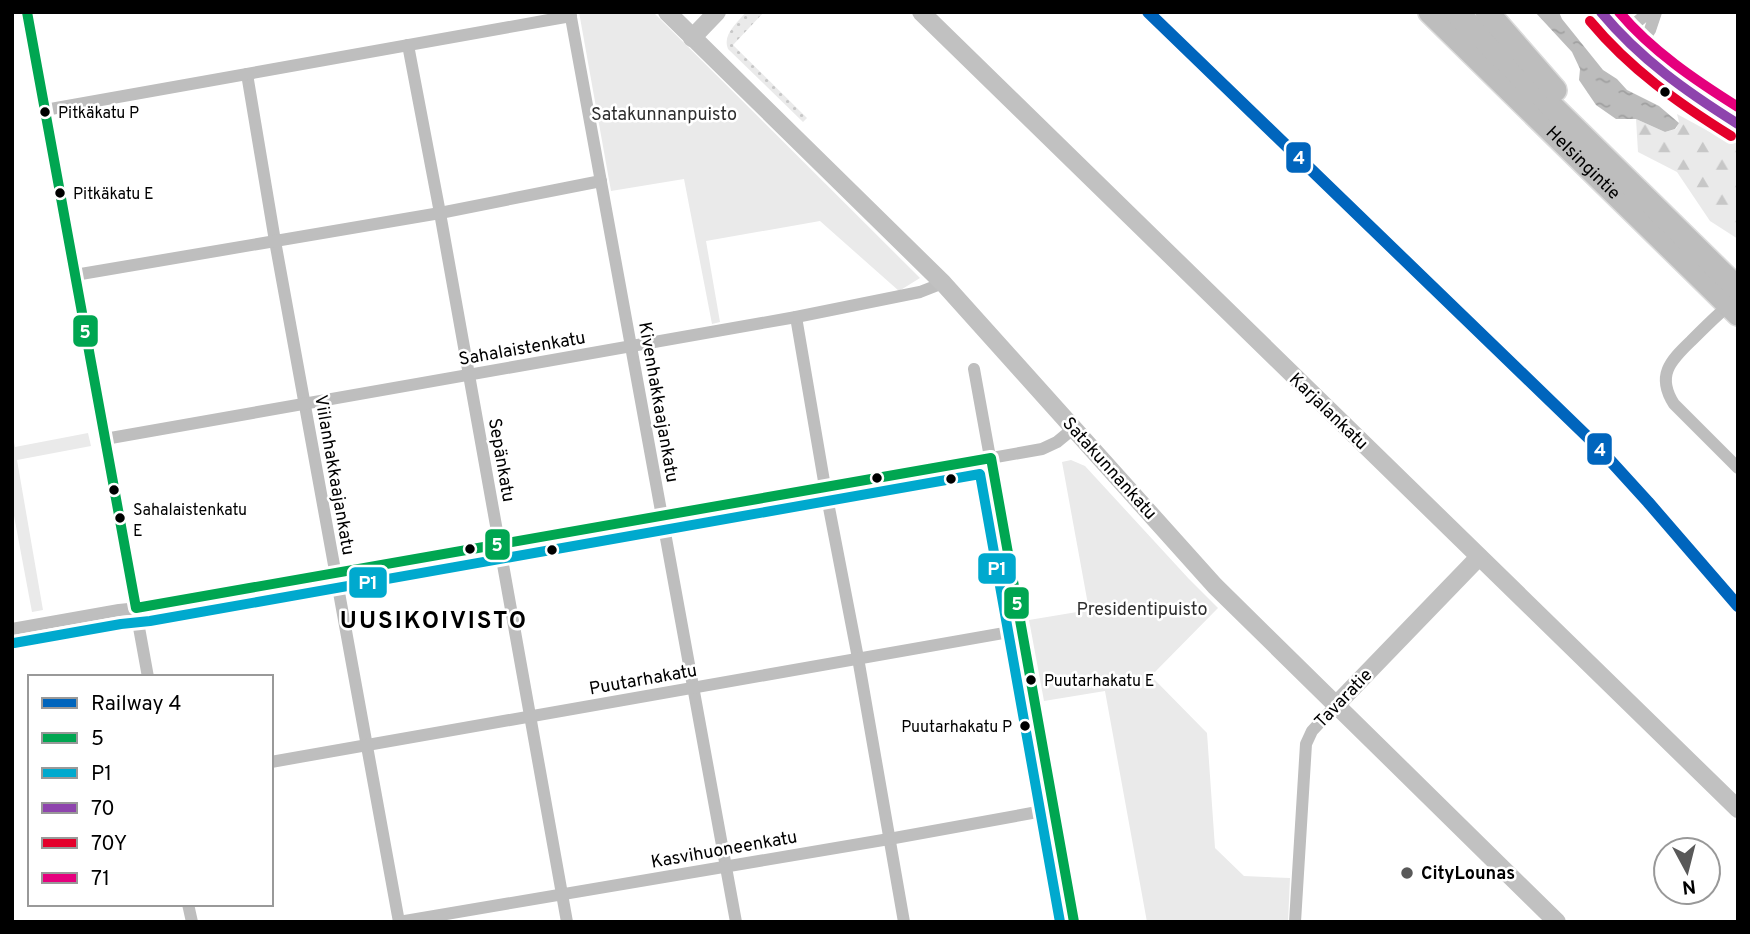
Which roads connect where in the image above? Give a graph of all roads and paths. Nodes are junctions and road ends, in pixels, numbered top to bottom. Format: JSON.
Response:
{"nodes":[{"id":1,"x":27,"y":12,"type":"edge"},
{"id":2,"x":667,"y":12,"type":"edge"},
{"id":3,"x":718,"y":12,"type":"edge"},
{"id":4,"x":920,"y":12,"type":"edge"},
{"id":5,"x":1410,"y":12,"type":"edge"},
{"id":6,"x":1430,"y":12,"type":"edge"},
{"id":7,"x":1456,"y":12,"type":"edge"},
{"id":8,"x":1486,"y":12,"type":"edge"},
{"id":9,"x":1601,"y":12,"type":"edge"},
{"id":10,"x":1656,"y":13,"type":"edge"},
{"id":11,"x":570,"y":14,"type":"edge"},
{"id":12,"x":1621,"y":35,"type":"junction"},
{"id":13,"x":692,"y":38,"type":"junction"},
{"id":14,"x":408,"y":45,"type":"junction"},
{"id":15,"x":1637,"y":50,"type":"junction"},
{"id":16,"x":247,"y":74,"type":"junction"},
{"id":17,"x":1519,"y":100,"type":"junction"},
{"id":18,"x":45,"y":110,"type":"junction"},
{"id":19,"x":1738,"y":124,"type":"edge"},
{"id":20,"x":601,"y":181,"type":"junction"},
{"id":21,"x":440,"y":213,"type":"junction"},
{"id":22,"x":1680,"y":231,"type":"junction"},
{"id":23,"x":275,"y":241,"type":"junction"},
{"id":24,"x":75,"y":275,"type":"junction"},
{"id":25,"x":943,"y":284,"type":"junction"},
{"id":26,"x":1738,"y":289,"type":"edge"},
{"id":27,"x":1729,"y":314,"type":"edge"},
{"id":28,"x":796,"y":317,"type":"junction"},
{"id":29,"x":632,"y":346,"type":"junction"},
{"id":30,"x":974,"y":369,"type":"dead end"},
{"id":31,"x":469,"y":375,"type":"junction"},
{"id":32,"x":306,"y":403,"type":"junction"},
{"id":33,"x":1074,"y":428,"type":"junction"},
{"id":34,"x":105,"y":439,"type":"junction"},
{"id":35,"x":990,"y":458,"type":"junction"},
{"id":36,"x":1738,"y":468,"type":"edge"},
{"id":37,"x":825,"y":487,"type":"junction"},
{"id":38,"x":662,"y":517,"type":"junction"},
{"id":39,"x":499,"y":545,"type":"junction"},
{"id":40,"x":1479,"y":557,"type":"junction"},
{"id":41,"x":335,"y":573,"type":"junction"},
{"id":42,"x":136,"y":608,"type":"junction"},
{"id":43,"x":12,"y":629,"type":"edge"},
{"id":44,"x":1021,"y":630,"type":"junction"},
{"id":45,"x":858,"y":658,"type":"junction"},
{"id":46,"x":148,"y":675,"type":"edge"},
{"id":47,"x":694,"y":688,"type":"junction"},
{"id":48,"x":1336,"y":705,"type":"junction"},
{"id":49,"x":532,"y":717,"type":"junction"},
{"id":50,"x":366,"y":745,"type":"junction"},
{"id":51,"x":273,"y":762,"type":"edge"},
{"id":52,"x":1054,"y":808,"type":"junction"},
{"id":53,"x":1738,"y":809,"type":"edge"},
{"id":54,"x":889,"y":839,"type":"junction"},
{"id":55,"x":726,"y":866,"type":"junction"},
{"id":56,"x":562,"y":894,"type":"junction"},
{"id":57,"x":399,"y":922,"type":"edge"},
{"id":58,"x":567,"y":922,"type":"edge"},
{"id":59,"x":736,"y":922,"type":"edge"},
{"id":60,"x":904,"y":922,"type":"edge"},
{"id":61,"x":1074,"y":922,"type":"edge"},
{"id":62,"x":1295,"y":922,"type":"edge"},
{"id":63,"x":1557,"y":922,"type":"edge"}],
"edges":[{"from":1,"to":18,"type":"street"},
{"from":2,"to":13,"type":"street","name":"Satakunnankatu"},
{"from":3,"to":13,"type":"street"},
{"from":4,"to":40,"type":"street","name":"Karjalankatu"},
{"from":5,"to":17,"type":"highway"},
{"from":6,"to":17,"type":"highway","name":"Helsingintie"},
{"from":7,"to":22,"type":"highway","name":"Helsingintie"},
{"from":8,"to":22,"type":"highway"},
{"from":9,"to":12,"type":"street"},
{"from":10,"to":12,"type":"street"},
{"from":10,"to":15,"type":"street"},
{"from":11,"to":14,"type":"street"},
{"from":11,"to":20,"type":"street","name":"Kivenhakkaajankatu"},
{"from":12,"to":15,"type":"street"},
{"from":13,"to":25,"type":"street","name":"Satakunnankatu"},
{"from":14,"to":16,"type":"street"},
{"from":14,"to":21,"type":"street","name":"Sepänkatu"},
{"from":15,"to":19,"type":"street"},
{"from":16,"to":18,"type":"street"},
{"from":16,"to":23,"type":"street","name":"Viilanhakkaajankatu"},
{"from":17,"to":27,"type":"highway","name":"Helsingintie"},
{"from":18,"to":24,"type":"street"},
{"from":20,"to":21,"type":"street"},
{"from":20,"to":29,"type":"street","name":"Kivenhakkaajankatu"},
{"from":21,"to":23,"type":"street"},
{"from":21,"to":31,"type":"street","name":"Sepänkatu"},
{"from":22,"to":26,"type":"highway","name":"Helsingintie"},
{"from":23,"to":24,"type":"street"},
{"from":23,"to":32,"type":"street","name":"Viilanhakkaajankatu"},
{"from":24,"to":34,"type":"street"},
{"from":25,"to":28,"type":"street","name":"Sahalaistenkatu"},
{"from":25,"to":33,"type":"street","name":"Satakunnankatu"},
{"from":27,"to":36,"type":"street"},
{"from":28,"to":29,"type":"street","name":"Sahalaistenkatu"},
{"from":28,"to":37,"type":"street"},
{"from":29,"to":31,"type":"street","name":"Sahalaistenkatu"},
{"from":29,"to":38,"type":"street","name":"Kivenhakkaajankatu"},
{"from":30,"to":35,"type":"street"},
{"from":31,"to":32,"type":"street","name":"Sahalaistenkatu"},
{"from":31,"to":39,"type":"street","name":"Sepänkatu"},
{"from":32,"to":34,"type":"street","name":"Sahalaistenkatu"},
{"from":32,"to":41,"type":"street","name":"Viilanhakkaajankatu"},
{"from":33,"to":35,"type":"street"},
{"from":33,"to":48,"type":"street","name":"Satakunnankatu"},
{"from":34,"to":42,"type":"street"},
{"from":35,"to":37,"type":"street"},
{"from":35,"to":44,"type":"street"},
{"from":37,"to":38,"type":"street"},
{"from":37,"to":45,"type":"street"},
{"from":38,"to":39,"type":"street"},
{"from":38,"to":47,"type":"street","name":"Kivenhakkaajankatu"},
{"from":39,"to":41,"type":"street"},
{"from":39,"to":49,"type":"street","name":"Sepänkatu"},
{"from":40,"to":48,"type":"street","name":"Tavaratie"},
{"from":40,"to":53,"type":"street","name":"Karjalankatu"},
{"from":41,"to":42,"type":"street"},
{"from":41,"to":50,"type":"street","name":"Viilanhakkaajankatu"},
{"from":42,"to":43,"type":"street"},
{"from":42,"to":46,"type":"street"},
{"from":44,"to":45,"type":"street","name":"Puutarhakatu"},
{"from":44,"to":52,"type":"street"},
{"from":45,"to":47,"type":"street","name":"Puutarhakatu"},
{"from":45,"to":54,"type":"street"},
{"from":47,"to":49,"type":"street","name":"Puutarhakatu"},
{"from":47,"to":55,"type":"street","name":"Kivenhakkaajankatu"},
{"from":48,"to":62,"type":"street","name":"Tavaratie"},
{"from":48,"to":63,"type":"street","name":"Satakunnankatu"},
{"from":49,"to":50,"type":"street","name":"Puutarhakatu"},
{"from":49,"to":56,"type":"street","name":"Sepänkatu"},
{"from":50,"to":51,"type":"street","name":"Puutarhakatu"},
{"from":50,"to":57,"type":"street","name":"Viilanhakkaajankatu"},
{"from":52,"to":54,"type":"street","name":"Kasvihuoneenkatu"},
{"from":52,"to":61,"type":"street"},
{"from":54,"to":55,"type":"street","name":"Kasvihuoneenkatu"},
{"from":54,"to":60,"type":"street"},
{"from":55,"to":56,"type":"street","name":"Kasvihuoneenkatu"},
{"from":55,"to":59,"type":"street","name":"Kivenhakkaajankatu"},
{"from":56,"to":57,"type":"street","name":"Kasvihuoneenkatu"},
{"from":56,"to":58,"type":"street","name":"Sepänkatu"}]}
